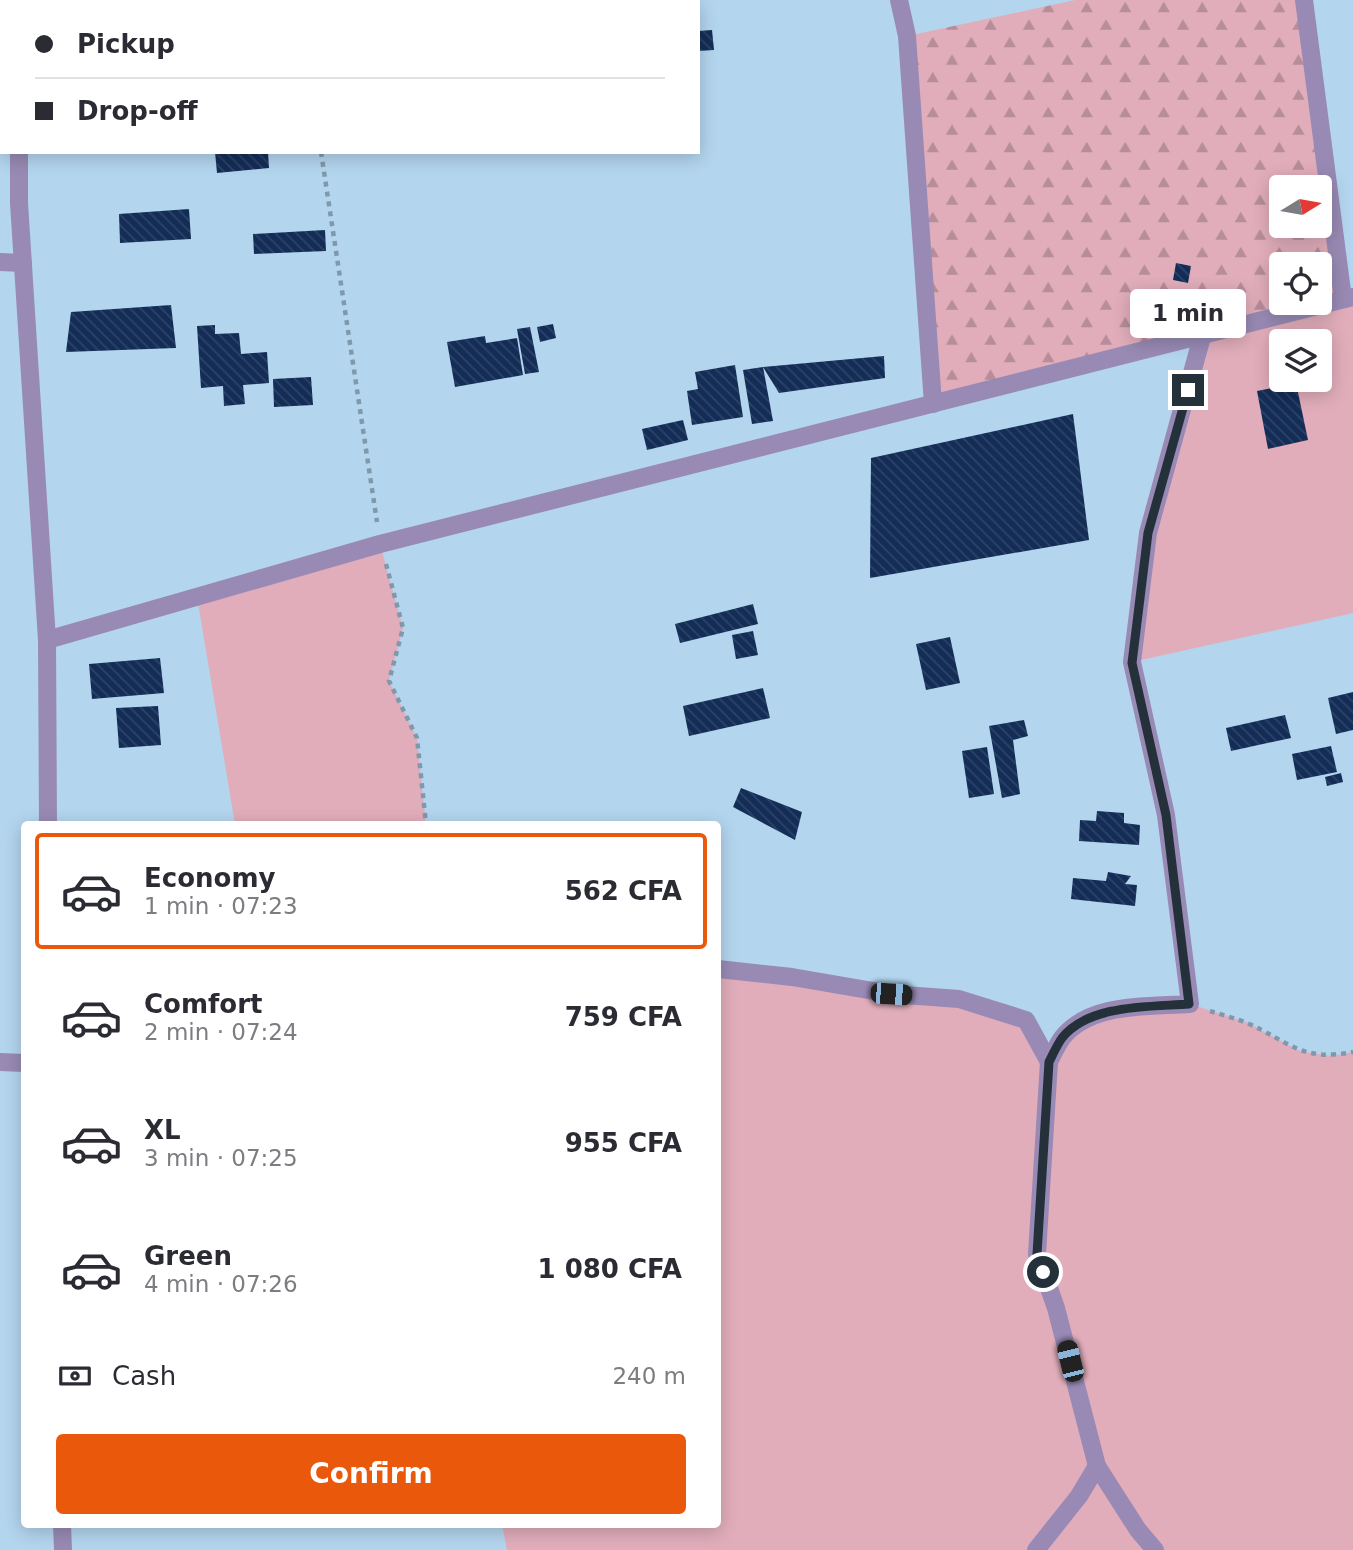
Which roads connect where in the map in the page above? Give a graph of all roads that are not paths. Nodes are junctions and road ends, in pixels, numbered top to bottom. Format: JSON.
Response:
{"nodes":[{"id":1,"x":899,"y":0,"type":"edge"},
{"id":2,"x":1304,"y":0,"type":"edge"},
{"id":3,"x":19,"y":154,"type":"edge"},
{"id":4,"x":0,"y":262,"type":"edge"},
{"id":5,"x":23,"y":263,"type":"junction"},
{"id":6,"x":1348,"y":298,"type":"edge"},
{"id":7,"x":1203,"y":333,"type":"junction"},
{"id":8,"x":933,"y":404,"type":"junction"},
{"id":9,"x":47,"y":640,"type":"junction"},
{"id":10,"x":48,"y":821,"type":"edge"},
{"id":11,"x":721,"y":969,"type":"edge"},
{"id":12,"x":0,"y":1062,"type":"edge"},
{"id":13,"x":1049,"y":1062,"type":"junction"},
{"id":14,"x":21,"y":1063,"type":"edge"},
{"id":15,"x":1097,"y":1466,"type":"junction"},
{"id":16,"x":62,"y":1528,"type":"edge"},
{"id":17,"x":63,"y":1550,"type":"edge"},
{"id":18,"x":1036,"y":1550,"type":"edge"},
{"id":19,"x":1155,"y":1550,"type":"edge"}],
"edges":[{"from":1,"to":8,"type":"street"},
{"from":2,"to":6,"type":"street"},
{"from":3,"to":5,"type":"street"},
{"from":4,"to":5,"type":"street"},
{"from":5,"to":9,"type":"street"},
{"from":6,"to":7,"type":"street"},
{"from":7,"to":8,"type":"street"},
{"from":7,"to":13,"type":"street"},
{"from":8,"to":9,"type":"street"},
{"from":9,"to":10,"type":"street"},
{"from":11,"to":13,"type":"street"},
{"from":12,"to":14,"type":"street"},
{"from":13,"to":15,"type":"street"},
{"from":15,"to":18,"type":"street"},
{"from":15,"to":19,"type":"street"},
{"from":16,"to":17,"type":"street"}]}
